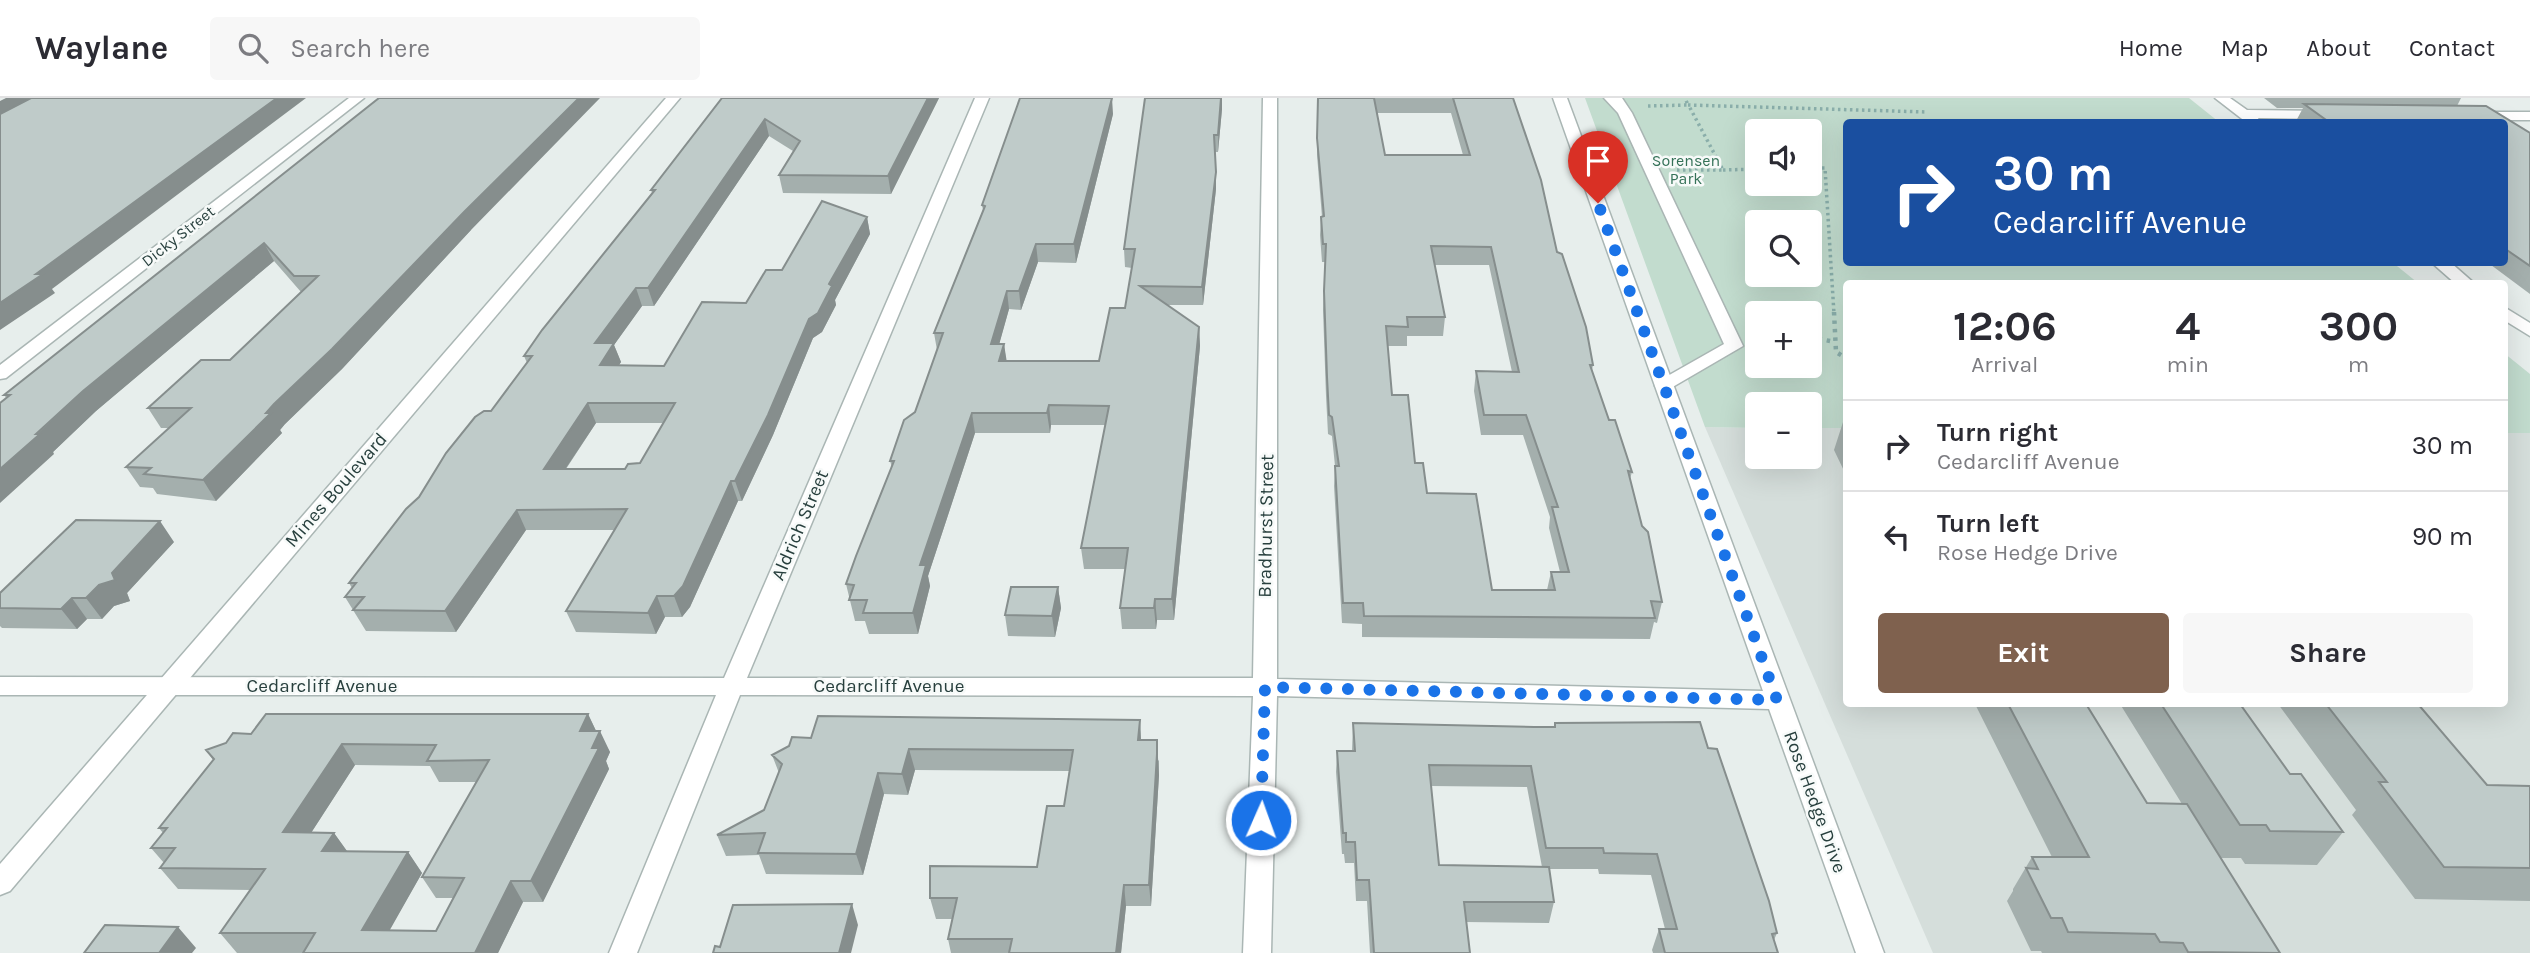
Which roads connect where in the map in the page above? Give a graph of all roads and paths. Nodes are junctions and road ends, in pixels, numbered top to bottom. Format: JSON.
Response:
{"nodes":[{"id":1,"x":357,"y":98,"type":"edge"},
{"id":2,"x":673,"y":98,"type":"edge"},
{"id":3,"x":982,"y":98,"type":"edge"},
{"id":4,"x":1270,"y":98,"type":"edge"},
{"id":5,"x":1560,"y":98,"type":"edge"},
{"id":6,"x":1685,"y":98,"type":"edge"},
{"id":7,"x":2222,"y":98,"type":"edge"},
{"id":8,"x":1616,"y":102,"type":"edge"},
{"id":9,"x":1688,"y":105,"type":"junction"},
{"id":10,"x":1927,"y":112,"type":"dead end"},
{"id":11,"x":2341,"y":115,"type":"edge"},
{"id":12,"x":2466,"y":116,"type":"edge"},
{"id":13,"x":2508,"y":116,"type":"junction"},
{"id":14,"x":2530,"y":116,"type":"edge"},
{"id":15,"x":2249,"y":118,"type":"edge"},
{"id":16,"x":2530,"y":129,"type":"edge"},
{"id":17,"x":1822,"y":168,"type":"edge"},
{"id":18,"x":1745,"y":169,"type":"edge"},
{"id":19,"x":1651,"y":170,"type":"junction"},
{"id":20,"x":1723,"y":170,"type":"junction"},
{"id":21,"x":2444,"y":266,"type":"edge"},
{"id":22,"x":2462,"y":280,"type":"edge"},
{"id":23,"x":2508,"y":315,"type":"edge"},
{"id":24,"x":2530,"y":331,"type":"edge"},
{"id":25,"x":1822,"y":339,"type":"edge"},
{"id":26,"x":1836,"y":342,"type":"junction"},
{"id":27,"x":1843,"y":356,"type":"edge"},
{"id":28,"x":0,"y":374,"type":"edge"},
{"id":29,"x":1664,"y":386,"type":"junction"},
{"id":30,"x":0,"y":686,"type":"edge"},
{"id":31,"x":732,"y":686,"type":"junction"},
{"id":32,"x":167,"y":687,"type":"junction"},
{"id":33,"x":1265,"y":687,"type":"junction"},
{"id":34,"x":1777,"y":700,"type":"junction"},
{"id":35,"x":0,"y":883,"type":"edge"},
{"id":36,"x":623,"y":953,"type":"edge"},
{"id":37,"x":1257,"y":953,"type":"edge"},
{"id":38,"x":1870,"y":953,"type":"edge"}],
"edges":[{"from":1,"to":28,"type":"street","name":"Dicky Street"},
{"from":2,"to":32,"type":"street","name":"Mines Boulevard"},
{"from":3,"to":31,"type":"street","name":"Aldrich Street"},
{"from":4,"to":33,"type":"street","name":"Bradhurst Street"},
{"from":5,"to":29,"type":"street","name":"Rose Hedge Drive"},
{"from":6,"to":9,"type":"path"},
{"from":7,"to":15,"type":"street"},
{"from":8,"to":9,"type":"path"},
{"from":8,"to":19,"type":"street"},
{"from":9,"to":10,"type":"path"},
{"from":9,"to":20,"type":"path"},
{"from":11,"to":15,"type":"street"},
{"from":12,"to":13,"type":"street"},
{"from":13,"to":14,"type":"street"},
{"from":13,"to":16,"type":"street"},
{"from":17,"to":26,"type":"path"},
{"from":18,"to":20,"type":"path"},
{"from":19,"to":20,"type":"path"},
{"from":19,"to":29,"type":"street"},
{"from":21,"to":22,"type":"street"},
{"from":23,"to":24,"type":"street"},
{"from":25,"to":26,"type":"path"},
{"from":26,"to":27,"type":"path"},
{"from":29,"to":34,"type":"street","name":"Rose Hedge Drive"},
{"from":30,"to":32,"type":"street","name":"Cedarcliff Avenue"},
{"from":31,"to":32,"type":"street","name":"Cedarcliff Avenue"},
{"from":31,"to":33,"type":"street","name":"Cedarcliff Avenue"},
{"from":31,"to":36,"type":"street","name":"Aldrich Street"},
{"from":32,"to":35,"type":"street","name":"Mines Boulevard"},
{"from":33,"to":34,"type":"street","name":"Cedarcliff Avenue"},
{"from":33,"to":37,"type":"street","name":"Bradhurst Street"},
{"from":34,"to":38,"type":"street","name":"Rose Hedge Drive"}]}
